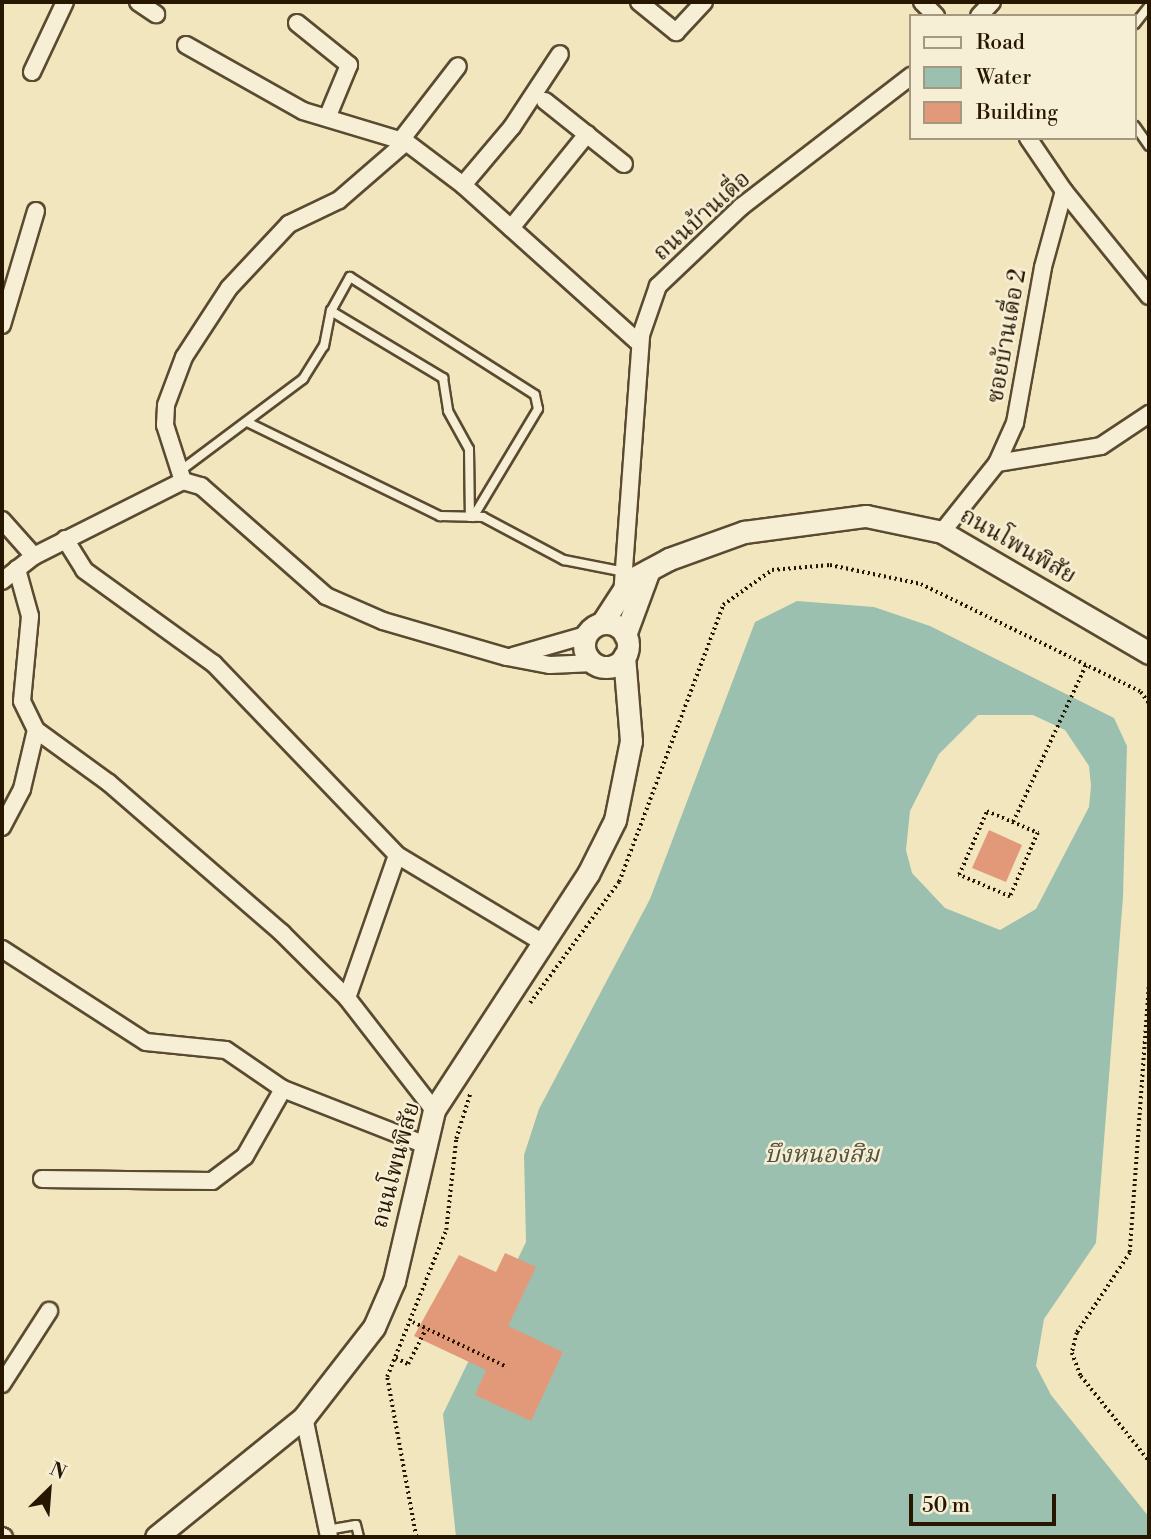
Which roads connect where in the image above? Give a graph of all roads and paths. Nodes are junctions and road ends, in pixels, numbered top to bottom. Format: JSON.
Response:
{"nodes":[{"id":1,"x":65,"y":2,"type":"edge"},
{"id":2,"x":138,"y":2,"type":"edge"},
{"id":3,"x":639,"y":2,"type":"edge"},
{"id":4,"x":704,"y":2,"type":"edge"},
{"id":5,"x":1149,"y":6,"type":"edge"},
{"id":6,"x":156,"y":14,"type":"dead end"},
{"id":7,"x":1137,"y":21,"type":"edge"},
{"id":8,"x":297,"y":23,"type":"dead end"},
{"id":9,"x":186,"y":45,"type":"dead end"},
{"id":10,"x":560,"y":54,"type":"dead end"},
{"id":11,"x":458,"y":66,"type":"dead end"},
{"id":12,"x":32,"y":72,"type":"dead end"},
{"id":13,"x":909,"y":78,"type":"edge"},
{"id":14,"x":545,"y":101,"type":"dead end"},
{"id":15,"x":327,"y":118,"type":"junction"},
{"id":16,"x":1137,"y":129,"type":"edge"},
{"id":17,"x":587,"y":134,"type":"junction"},
{"id":18,"x":1029,"y":140,"type":"edge"},
{"id":19,"x":404,"y":141,"type":"junction"},
{"id":20,"x":1149,"y":146,"type":"edge"},
{"id":21,"x":624,"y":164,"type":"dead end"},
{"id":22,"x":463,"y":185,"type":"junction"},
{"id":23,"x":1064,"y":191,"type":"junction"},
{"id":24,"x":36,"y":211,"type":"dead end"},
{"id":25,"x":511,"y":228,"type":"junction"},
{"id":26,"x":1149,"y":296,"type":"edge"},
{"id":27,"x":331,"y":311,"type":"junction"},
{"id":28,"x":2,"y":325,"type":"edge"},
{"id":29,"x":640,"y":344,"type":"junction"},
{"id":30,"x":1149,"y":414,"type":"edge"},
{"id":31,"x":247,"y":422,"type":"junction"},
{"id":32,"x":997,"y":463,"type":"junction"},
{"id":33,"x":181,"y":476,"type":"junction"},
{"id":34,"x":471,"y":517,"type":"junction"},
{"id":35,"x":2,"y":520,"type":"edge"},
{"id":36,"x":942,"y":532,"type":"junction"},
{"id":37,"x":65,"y":539,"type":"junction"},
{"id":38,"x":34,"y":556,"type":"junction"},
{"id":39,"x":17,"y":569,"type":"junction"},
{"id":40,"x":649,"y":570,"type":"junction"},
{"id":41,"x":2,"y":581,"type":"edge"},
{"id":42,"x":620,"y":582,"type":"junction"},
{"id":43,"x":594,"y":629,"type":"junction"},
{"id":44,"x":627,"y":636,"type":"junction"},
{"id":45,"x":1149,"y":653,"type":"edge"},
{"id":46,"x":507,"y":657,"type":"junction"},
{"id":47,"x":598,"y":665,"type":"junction"},
{"id":48,"x":1086,"y":665,"type":"junction"},
{"id":49,"x":1149,"y":703,"type":"edge"},
{"id":50,"x":630,"y":717,"type":"junction"},
{"id":51,"x":36,"y":730,"type":"junction"},
{"id":52,"x":1013,"y":822,"type":"junction"},
{"id":53,"x":2,"y":827,"type":"edge"},
{"id":54,"x":397,"y":855,"type":"junction"},
{"id":55,"x":542,"y":942,"type":"junction"},
{"id":56,"x":2,"y":948,"type":"edge"},
{"id":57,"x":1149,"y":988,"type":"edge"},
{"id":58,"x":347,"y":998,"type":"junction"},
{"id":59,"x":522,"y":1014,"type":"dead end"},
{"id":60,"x":478,"y":1080,"type":"dead end"},
{"id":61,"x":283,"y":1089,"type":"junction"},
{"id":62,"x":434,"y":1110,"type":"junction"},
{"id":63,"x":426,"y":1145,"type":"junction"},
{"id":64,"x":42,"y":1179,"type":"dead end"},
{"id":65,"x":49,"y":1311,"type":"dead end"},
{"id":66,"x":412,"y":1322,"type":"junction"},
{"id":67,"x":426,"y":1329,"type":"junction"},
{"id":68,"x":396,"y":1358,"type":"junction"},
{"id":69,"x":505,"y":1366,"type":"dead end"},
{"id":70,"x":2,"y":1384,"type":"edge"},
{"id":71,"x":303,"y":1417,"type":"junction"},
{"id":72,"x":1149,"y":1461,"type":"edge"},
{"id":73,"x":328,"y":1533,"type":"edge"},
{"id":74,"x":156,"y":1537,"type":"edge"},
{"id":75,"x":359,"y":1537,"type":"edge"},
{"id":76,"x":416,"y":1537,"type":"edge"}],
"edges":[{"from":1,"to":12,"type":"street"},
{"from":2,"to":6,"type":"street"},
{"from":3,"to":4,"type":"street"},
{"from":5,"to":7,"type":"lane"},
{"from":8,"to":15,"type":"street"},
{"from":9,"to":15,"type":"street"},
{"from":10,"to":22,"type":"street"},
{"from":11,"to":19,"type":"street"},
{"from":13,"to":29,"type":"street","name":"ถนนบ้านเดื่อ"},
{"from":14,"to":17,"type":"street"},
{"from":15,"to":19,"type":"street"},
{"from":16,"to":20,"type":"lane"},
{"from":17,"to":21,"type":"street"},
{"from":17,"to":25,"type":"street"},
{"from":18,"to":23,"type":"street"},
{"from":19,"to":22,"type":"street"},
{"from":19,"to":33,"type":"street"},
{"from":22,"to":25,"type":"street"},
{"from":23,"to":26,"type":"street"},
{"from":23,"to":32,"type":"street","name":"ซอยบ้านเดื่อ 2"},
{"from":24,"to":28,"type":"street"},
{"from":25,"to":29,"type":"street"},
{"from":27,"to":31,"type":"lane"},
{"from":27,"to":34,"type":"lane"},
{"from":27,"to":34,"type":"lane"},
{"from":29,"to":42,"type":"street","name":"ถนนบ้านเดื่อ"},
{"from":30,"to":32,"type":"street"},
{"from":31,"to":33,"type":"lane"},
{"from":31,"to":34,"type":"lane"},
{"from":32,"to":36,"type":"street","name":"ซอยบ้านเดื่อ 2"},
{"from":33,"to":37,"type":"street"},
{"from":33,"to":46,"type":"street"},
{"from":34,"to":42,"type":"lane"},
{"from":35,"to":38,"type":"street"},
{"from":36,"to":40,"type":"street","name":"ถนนโพนพิสัย"},
{"from":36,"to":45,"type":"street","name":"ถนนโพนพิสัย"},
{"from":37,"to":38,"type":"street"},
{"from":37,"to":54,"type":"street"},
{"from":38,"to":39,"type":"street"},
{"from":39,"to":41,"type":"street"},
{"from":39,"to":51,"type":"street"},
{"from":40,"to":42,"type":"street","name":"ถนนโพนพิสัย"},
{"from":40,"to":44,"type":"street"},
{"from":42,"to":43,"type":"street"},
{"from":42,"to":44,"type":"street","name":"ถนนบ้านเดื่อ"},
{"from":43,"to":44,"type":"street"},
{"from":43,"to":46,"type":"street"},
{"from":43,"to":47,"type":"street"},
{"from":44,"to":47,"type":"street"},
{"from":44,"to":50,"type":"street","name":"ถนนโพนพิสัย"},
{"from":46,"to":47,"type":"street"},
{"from":47,"to":50,"type":"street"},
{"from":48,"to":49,"type":"path"},
{"from":48,"to":52,"type":"path"},
{"from":48,"to":59,"type":"path"},
{"from":50,"to":55,"type":"street","name":"ถนนโพนพิสัย"},
{"from":51,"to":53,"type":"street"},
{"from":51,"to":58,"type":"street"},
{"from":52,"to":52,"type":"path"},
{"from":54,"to":55,"type":"street"},
{"from":54,"to":58,"type":"street"},
{"from":55,"to":62,"type":"street","name":"ถนนโพนพิสัย"},
{"from":56,"to":61,"type":"street"},
{"from":57,"to":72,"type":"path"},
{"from":58,"to":62,"type":"street"},
{"from":60,"to":66,"type":"path"},
{"from":61,"to":63,"type":"street"},
{"from":61,"to":64,"type":"street"},
{"from":62,"to":63,"type":"street","name":"ถนนโพนพิสัย"},
{"from":63,"to":71,"type":"street","name":"ถนนโพนพิสัย"},
{"from":65,"to":70,"type":"street"},
{"from":66,"to":67,"type":"path"},
{"from":66,"to":68,"type":"path"},
{"from":67,"to":68,"type":"path"},
{"from":67,"to":69,"type":"path"},
{"from":68,"to":76,"type":"path"},
{"from":71,"to":73,"type":"street"},
{"from":71,"to":74,"type":"street","name":"ถนนโพนพิสัย"},
{"from":73,"to":75,"type":"lane"}]}
